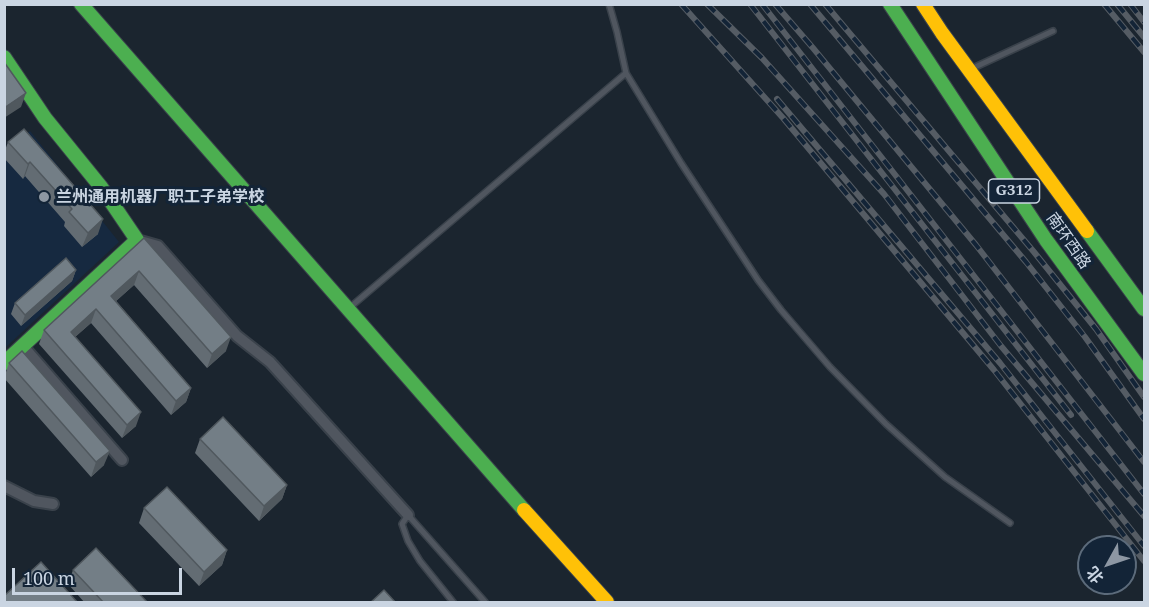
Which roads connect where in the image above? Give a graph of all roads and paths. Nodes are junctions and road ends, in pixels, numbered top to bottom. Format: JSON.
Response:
{"nodes":[{"id":1,"x":81,"y":4,"type":"edge"},
{"id":2,"x":609,"y":4,"type":"edge"},
{"id":3,"x":890,"y":4,"type":"edge"},
{"id":4,"x":923,"y":4,"type":"edge"},
{"id":5,"x":1053,"y":31,"type":"dead end"},
{"id":6,"x":4,"y":57,"type":"edge"},
{"id":7,"x":969,"y":70,"type":"junction"},
{"id":8,"x":626,"y":73,"type":"junction"},
{"id":9,"x":137,"y":240,"type":"junction"},
{"id":10,"x":1144,"y":309,"type":"edge"},
{"id":11,"x":347,"y":310,"type":"junction"},
{"id":12,"x":23,"y":346,"type":"junction"},
{"id":13,"x":4,"y":363,"type":"edge"},
{"id":14,"x":1144,"y":374,"type":"edge"},
{"id":15,"x":122,"y":460,"type":"dead end"},
{"id":16,"x":4,"y":486,"type":"edge"},
{"id":17,"x":53,"y":504,"type":"dead end"},
{"id":18,"x":408,"y":515,"type":"junction"},
{"id":19,"x":1010,"y":523,"type":"dead end"},
{"id":20,"x":453,"y":603,"type":"edge"},
{"id":21,"x":484,"y":603,"type":"edge"},
{"id":22,"x":607,"y":603,"type":"edge"}],
"edges":[{"from":1,"to":11,"type":"main road"},
{"from":2,"to":8,"type":"lane"},
{"from":3,"to":14,"type":"main road","name":"南环西路","number":"G312"},
{"from":4,"to":7,"type":"main road","name":"南环西路","number":"G312"},
{"from":5,"to":7,"type":"lane"},
{"from":6,"to":9,"type":"main road"},
{"from":7,"to":10,"type":"main road","name":"南环西路","number":"G312"},
{"from":8,"to":11,"type":"lane"},
{"from":8,"to":19,"type":"lane"},
{"from":9,"to":12,"type":"main road"},
{"from":9,"to":18,"type":"street"},
{"from":11,"to":22,"type":"main road"},
{"from":12,"to":13,"type":"main road"},
{"from":12,"to":15,"type":"street"},
{"from":16,"to":17,"type":"street"},
{"from":18,"to":20,"type":"lane"},
{"from":18,"to":21,"type":"lane"}]}
